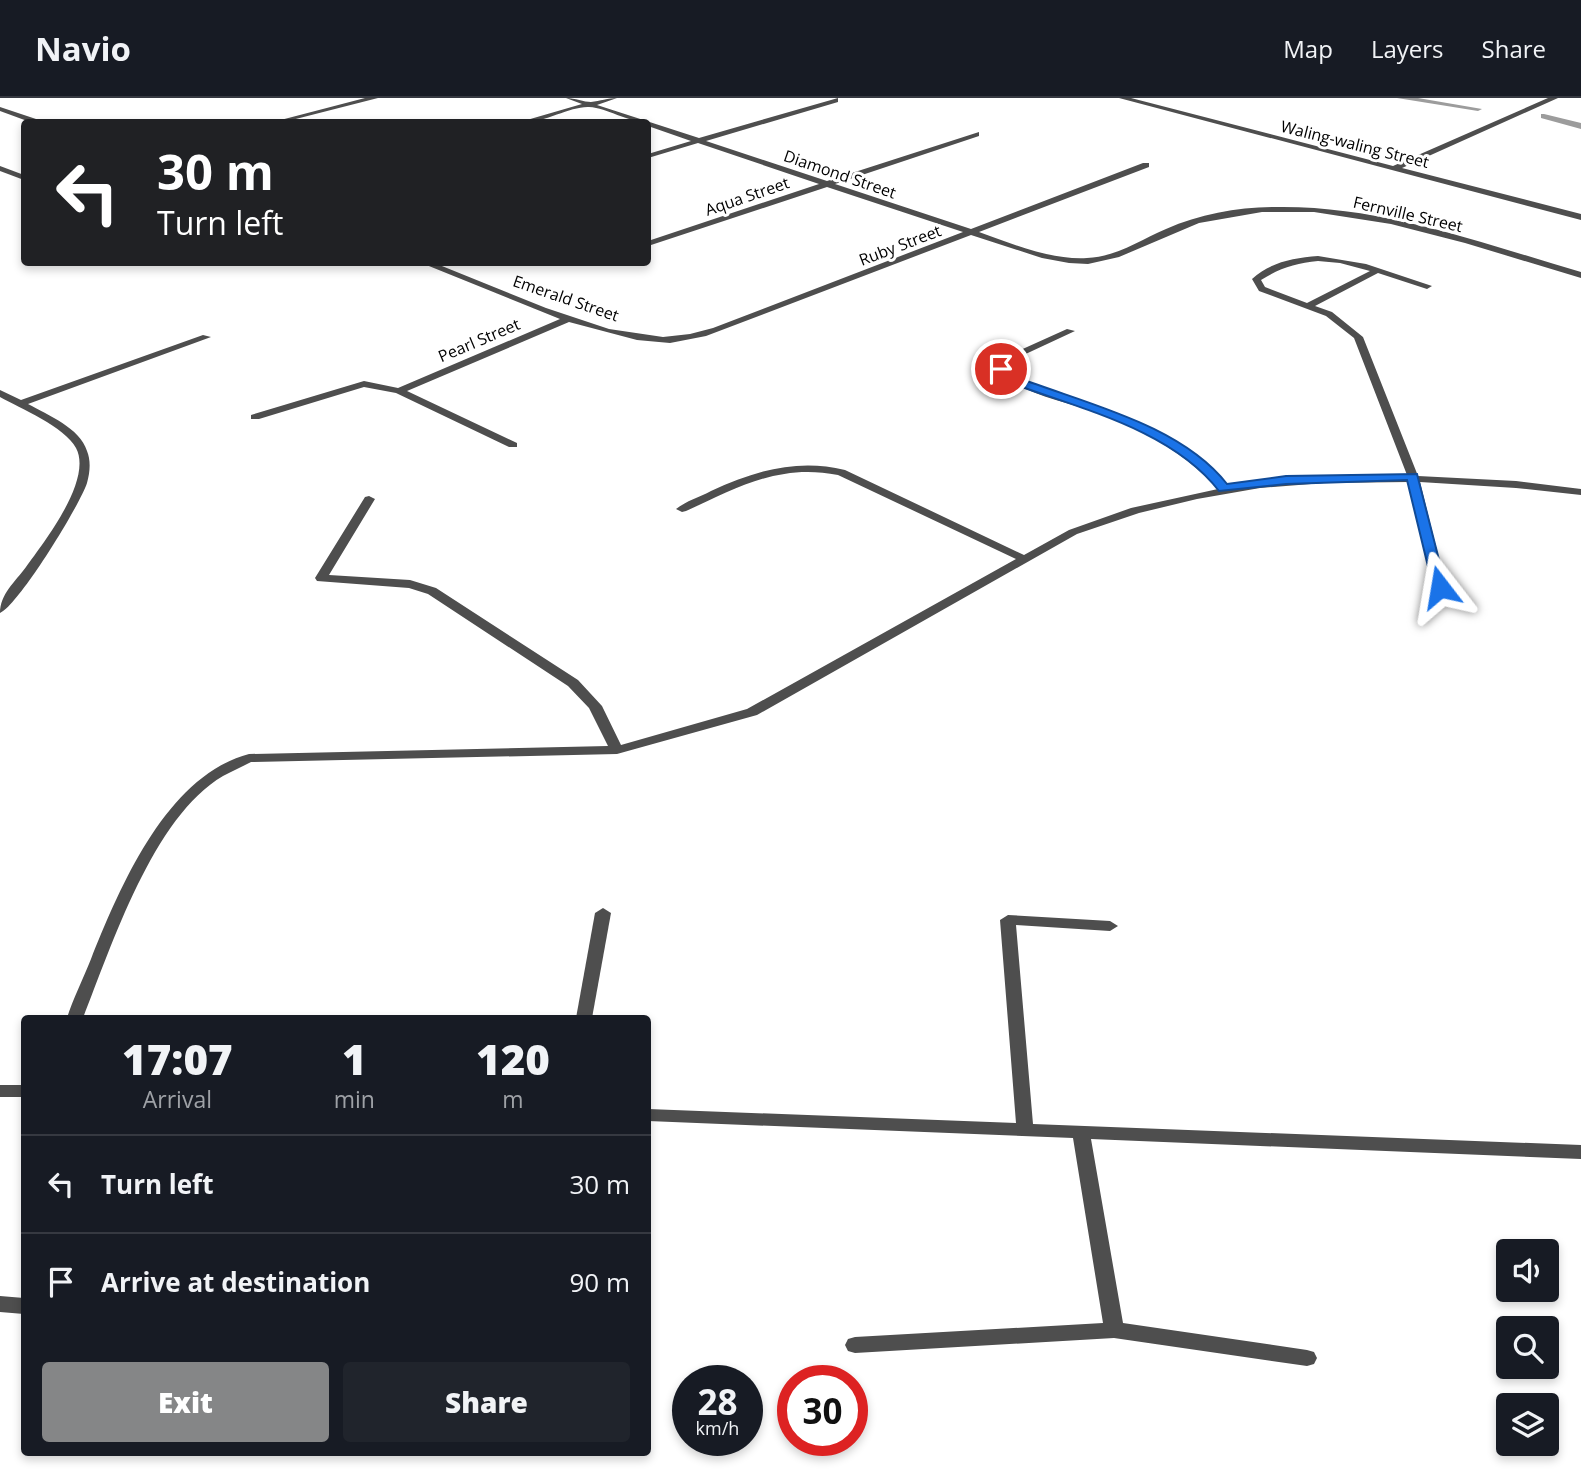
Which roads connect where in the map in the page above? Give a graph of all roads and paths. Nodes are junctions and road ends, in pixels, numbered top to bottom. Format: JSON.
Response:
{"nodes":[{"id":1,"x":373,"y":98,"type":"edge"},
{"id":2,"x":570,"y":98,"type":"edge"},
{"id":3,"x":613,"y":98,"type":"edge"},
{"id":4,"x":1123,"y":98,"type":"edge"},
{"id":5,"x":1554,"y":98,"type":"edge"},
{"id":6,"x":835,"y":100,"type":"edge"},
{"id":7,"x":590,"y":104,"type":"junction"},
{"id":8,"x":0,"y":109,"type":"edge"},
{"id":9,"x":28,"y":119,"type":"edge"},
{"id":10,"x":289,"y":119,"type":"edge"},
{"id":11,"x":535,"y":119,"type":"edge"},
{"id":12,"x":633,"y":119,"type":"edge"},
{"id":13,"x":651,"y":125,"type":"edge"},
{"id":14,"x":975,"y":134,"type":"dead end"},
{"id":15,"x":698,"y":141,"type":"junction"},
{"id":16,"x":651,"y":155,"type":"edge"},
{"id":17,"x":1146,"y":165,"type":"dead end"},
{"id":18,"x":0,"y":168,"type":"edge"},
{"id":19,"x":1395,"y":168,"type":"junction"},
{"id":20,"x":21,"y":177,"type":"edge"},
{"id":21,"x":827,"y":184,"type":"junction"},
{"id":22,"x":1581,"y":217,"type":"edge"},
{"id":23,"x":970,"y":232,"type":"junction"},
{"id":24,"x":651,"y":243,"type":"edge"},
{"id":25,"x":1024,"y":250,"type":"joint"},
{"id":26,"x":434,"y":266,"type":"edge"},
{"id":27,"x":1376,"y":271,"type":"junction"},
{"id":28,"x":1581,"y":275,"type":"edge"},
{"id":29,"x":1427,"y":286,"type":"dead end"},
{"id":30,"x":1309,"y":304,"type":"junction"},
{"id":31,"x":571,"y":318,"type":"junction"},
{"id":32,"x":1070,"y":331,"type":"dead end"},
{"id":33,"x":206,"y":337,"type":"dead end"},
{"id":34,"x":661,"y":340,"type":"joint"},
{"id":35,"x":398,"y":391,"type":"junction"},
{"id":36,"x":0,"y":393,"type":"edge"},
{"id":37,"x":20,"y":404,"type":"junction"},
{"id":38,"x":254,"y":417,"type":"dead end"},
{"id":39,"x":513,"y":445,"type":"dead end"},
{"id":40,"x":1413,"y":476,"type":"junction"},
{"id":41,"x":1223,"y":488,"type":"junction"},
{"id":42,"x":1581,"y":492,"type":"edge"},
{"id":43,"x":369,"y":499,"type":"dead end"},
{"id":44,"x":682,"y":509,"type":"dead end"},
{"id":45,"x":1022,"y":558,"type":"junction"},
{"id":46,"x":1440,"y":587,"type":"dead end"},
{"id":47,"x":0,"y":610,"type":"edge"},
{"id":48,"x":617,"y":750,"type":"junction"},
{"id":49,"x":603,"y":913,"type":"dead end"},
{"id":50,"x":1110,"y":926,"type":"dead end"},
{"id":51,"x":76,"y":1015,"type":"edge"},
{"id":52,"x":585,"y":1015,"type":"edge"},
{"id":53,"x":0,"y":1091,"type":"edge"},
{"id":54,"x":21,"y":1091,"type":"edge"},
{"id":55,"x":651,"y":1115,"type":"edge"},
{"id":56,"x":1025,"y":1130,"type":"junction"},
{"id":57,"x":1081,"y":1133,"type":"junction"},
{"id":58,"x":1581,"y":1152,"type":"edge"},
{"id":59,"x":0,"y":1304,"type":"edge"},
{"id":60,"x":21,"y":1306,"type":"edge"},
{"id":61,"x":1114,"y":1330,"type":"junction"},
{"id":62,"x":855,"y":1345,"type":"dead end"},
{"id":63,"x":1307,"y":1358,"type":"dead end"}],
"edges":[{"from":1,"to":10,"type":"street"},
{"from":2,"to":7,"type":"street","name":"Diamond Street"},
{"from":3,"to":7,"type":"street"},
{"from":4,"to":19,"type":"street","name":"Waling-waling Street"},
{"from":5,"to":19,"type":"street"},
{"from":6,"to":15,"type":"street"},
{"from":7,"to":11,"type":"street"},
{"from":7,"to":12,"type":"street","name":"Diamond Street"},
{"from":8,"to":9,"type":"street"},
{"from":13,"to":15,"type":"street","name":"Diamond Street"},
{"from":14,"to":21,"type":"street","name":"Aqua Street"},
{"from":15,"to":16,"type":"street"},
{"from":15,"to":21,"type":"street","name":"Diamond Street"},
{"from":17,"to":23,"type":"street","name":"Ruby Street"},
{"from":18,"to":20,"type":"street"},
{"from":19,"to":22,"type":"street","name":"Waling-waling Street"},
{"from":21,"to":23,"type":"street","name":"Diamond Street"},
{"from":21,"to":24,"type":"street","name":"Aqua Street"},
{"from":23,"to":25,"type":"street","name":"Diamond Street"},
{"from":23,"to":34,"type":"street","name":"Ruby Street"},
{"from":25,"to":28,"type":"street","name":"Fernville Street"},
{"from":26,"to":31,"type":"street","name":"Emerald Street"},
{"from":27,"to":29,"type":"street"},
{"from":27,"to":30,"type":"street"},
{"from":27,"to":30,"type":"street"},
{"from":30,"to":40,"type":"street"},
{"from":31,"to":34,"type":"street","name":"Emerald Street"},
{"from":31,"to":35,"type":"street","name":"Pearl Street"},
{"from":32,"to":41,"type":"street"},
{"from":33,"to":37,"type":"street"},
{"from":35,"to":38,"type":"street"},
{"from":35,"to":39,"type":"street"},
{"from":36,"to":37,"type":"street"},
{"from":37,"to":47,"type":"street"},
{"from":40,"to":41,"type":"street"},
{"from":40,"to":42,"type":"street"},
{"from":40,"to":46,"type":"street"},
{"from":41,"to":45,"type":"street"},
{"from":43,"to":48,"type":"street"},
{"from":44,"to":45,"type":"street"},
{"from":45,"to":48,"type":"street"},
{"from":48,"to":51,"type":"street"},
{"from":49,"to":52,"type":"street"},
{"from":50,"to":56,"type":"street"},
{"from":53,"to":54,"type":"street"},
{"from":55,"to":56,"type":"street"},
{"from":56,"to":57,"type":"street"},
{"from":57,"to":58,"type":"street"},
{"from":57,"to":61,"type":"street"},
{"from":59,"to":60,"type":"street"},
{"from":61,"to":62,"type":"street"},
{"from":61,"to":63,"type":"street"}]}
